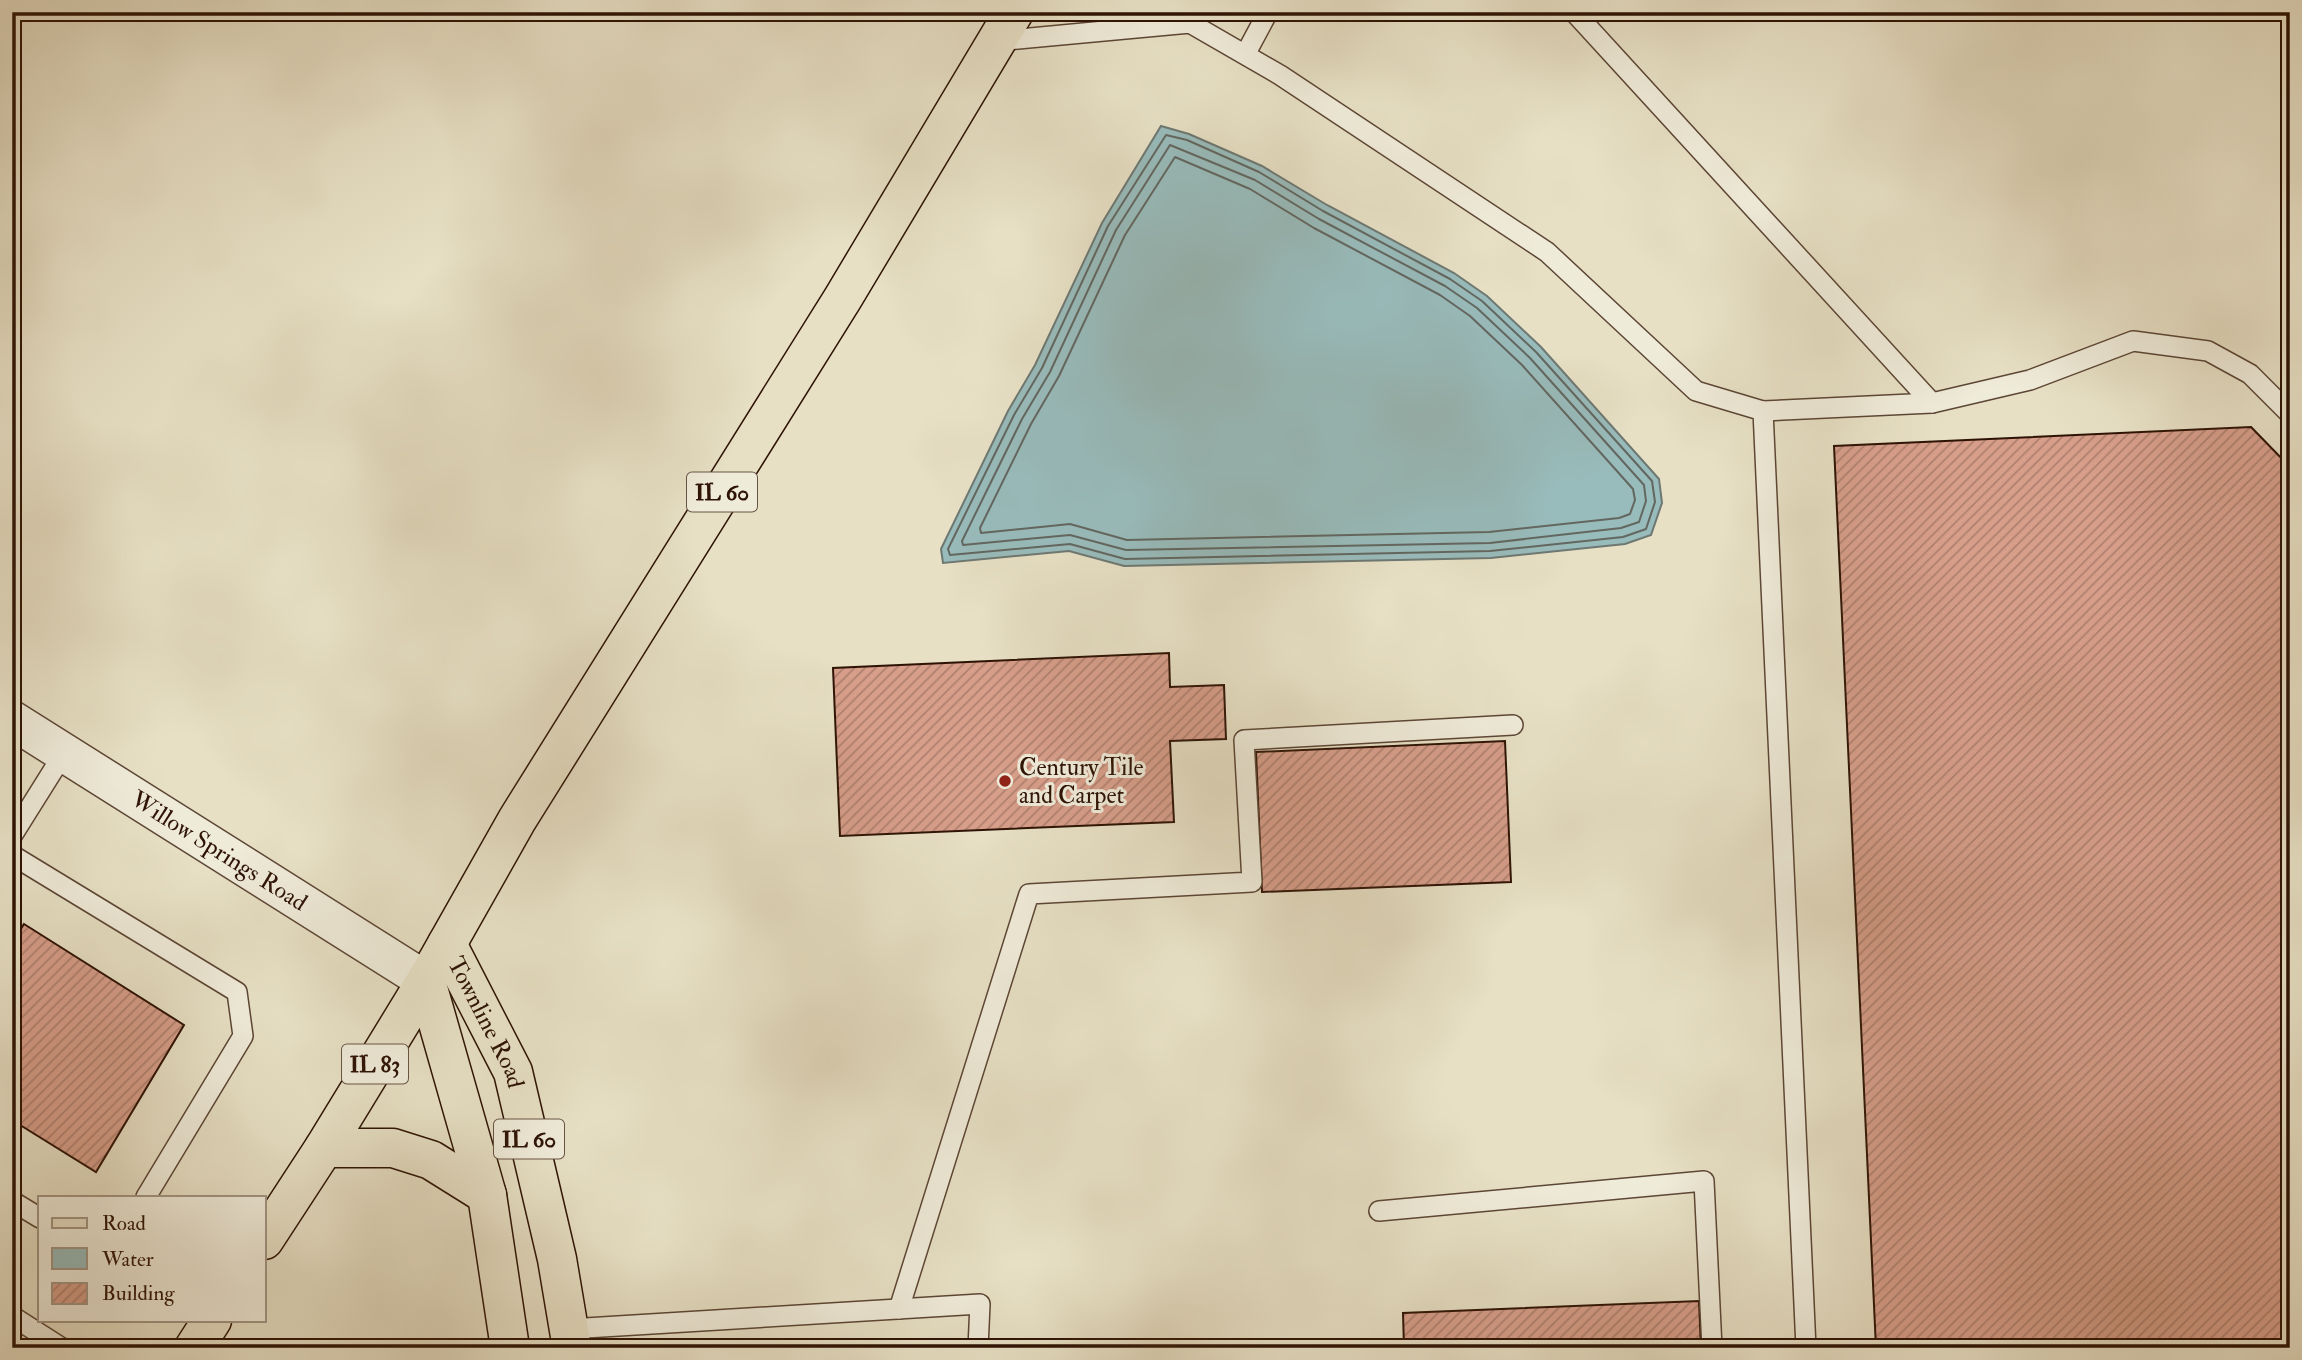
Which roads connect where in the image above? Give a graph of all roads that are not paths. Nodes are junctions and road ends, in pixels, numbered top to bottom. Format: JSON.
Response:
{"nodes":[{"id":1,"x":1268,"y":12,"type":"edge"},
{"id":2,"x":1574,"y":12,"type":"edge"},
{"id":3,"x":1188,"y":18,"type":"edge"},
{"id":4,"x":1006,"y":27,"type":"edge"},
{"id":5,"x":1246,"y":53,"type":"junction"},
{"id":6,"x":1932,"y":403,"type":"junction"},
{"id":7,"x":1763,"y":411,"type":"junction"},
{"id":8,"x":2290,"y":414,"type":"edge"},
{"id":9,"x":12,"y":720,"type":"edge"},
{"id":10,"x":1513,"y":725,"type":"dead end"},
{"id":11,"x":64,"y":753,"type":"junction"},
{"id":12,"x":12,"y":836,"type":"edge"},
{"id":13,"x":12,"y":855,"type":"edge"},
{"id":14,"x":447,"y":944,"type":"junction"},
{"id":15,"x":426,"y":981,"type":"junction"},
{"id":16,"x":324,"y":1148,"type":"junction"},
{"id":17,"x":486,"y":1195,"type":"junction"},
{"id":18,"x":147,"y":1196,"type":"edge"},
{"id":19,"x":12,"y":1201,"type":"edge"},
{"id":20,"x":1379,"y":1211,"type":"dead end"},
{"id":21,"x":38,"y":1217,"type":"edge"},
{"id":22,"x":266,"y":1237,"type":"edge"},
{"id":23,"x":899,"y":1309,"type":"junction"},
{"id":24,"x":12,"y":1316,"type":"edge"},
{"id":25,"x":211,"y":1322,"type":"edge"},
{"id":26,"x":570,"y":1338,"type":"edge"},
{"id":27,"x":62,"y":1348,"type":"edge"},
{"id":28,"x":194,"y":1348,"type":"edge"},
{"id":29,"x":510,"y":1348,"type":"edge"},
{"id":30,"x":978,"y":1348,"type":"edge"},
{"id":31,"x":1712,"y":1348,"type":"edge"},
{"id":32,"x":1806,"y":1348,"type":"edge"}],
"edges":[{"from":1,"to":5,"type":"lane"},
{"from":2,"to":6,"type":"lane"},
{"from":3,"to":4,"type":"lane"},
{"from":3,"to":5,"type":"lane"},
{"from":4,"to":14,"type":"main road","number":"IL 60"},
{"from":5,"to":7,"type":"lane"},
{"from":6,"to":7,"type":"lane"},
{"from":6,"to":8,"type":"lane"},
{"from":7,"to":32,"type":"lane"},
{"from":9,"to":11,"type":"street","name":"Willow Springs Road"},
{"from":10,"to":23,"type":"lane"},
{"from":11,"to":12,"type":"lane"},
{"from":11,"to":15,"type":"street","name":"Willow Springs Road"},
{"from":13,"to":18,"type":"lane"},
{"from":14,"to":15,"type":"main road","number":"IL 60"},
{"from":14,"to":26,"type":"main road","name":"Townline Road","number":"IL 60"},
{"from":15,"to":16,"type":"main road","number":"IL 83"},
{"from":15,"to":17,"type":"main road","name":"Townline Road","number":"IL 60"},
{"from":16,"to":17,"type":"main road"},
{"from":16,"to":22,"type":"main road","number":"IL 83"},
{"from":17,"to":29,"type":"main road","name":"Townline Road","number":"IL 60"},
{"from":19,"to":21,"type":"lane"},
{"from":20,"to":31,"type":"lane"},
{"from":23,"to":26,"type":"lane"},
{"from":23,"to":30,"type":"lane"},
{"from":24,"to":27,"type":"lane"},
{"from":25,"to":28,"type":"main road"}]}
